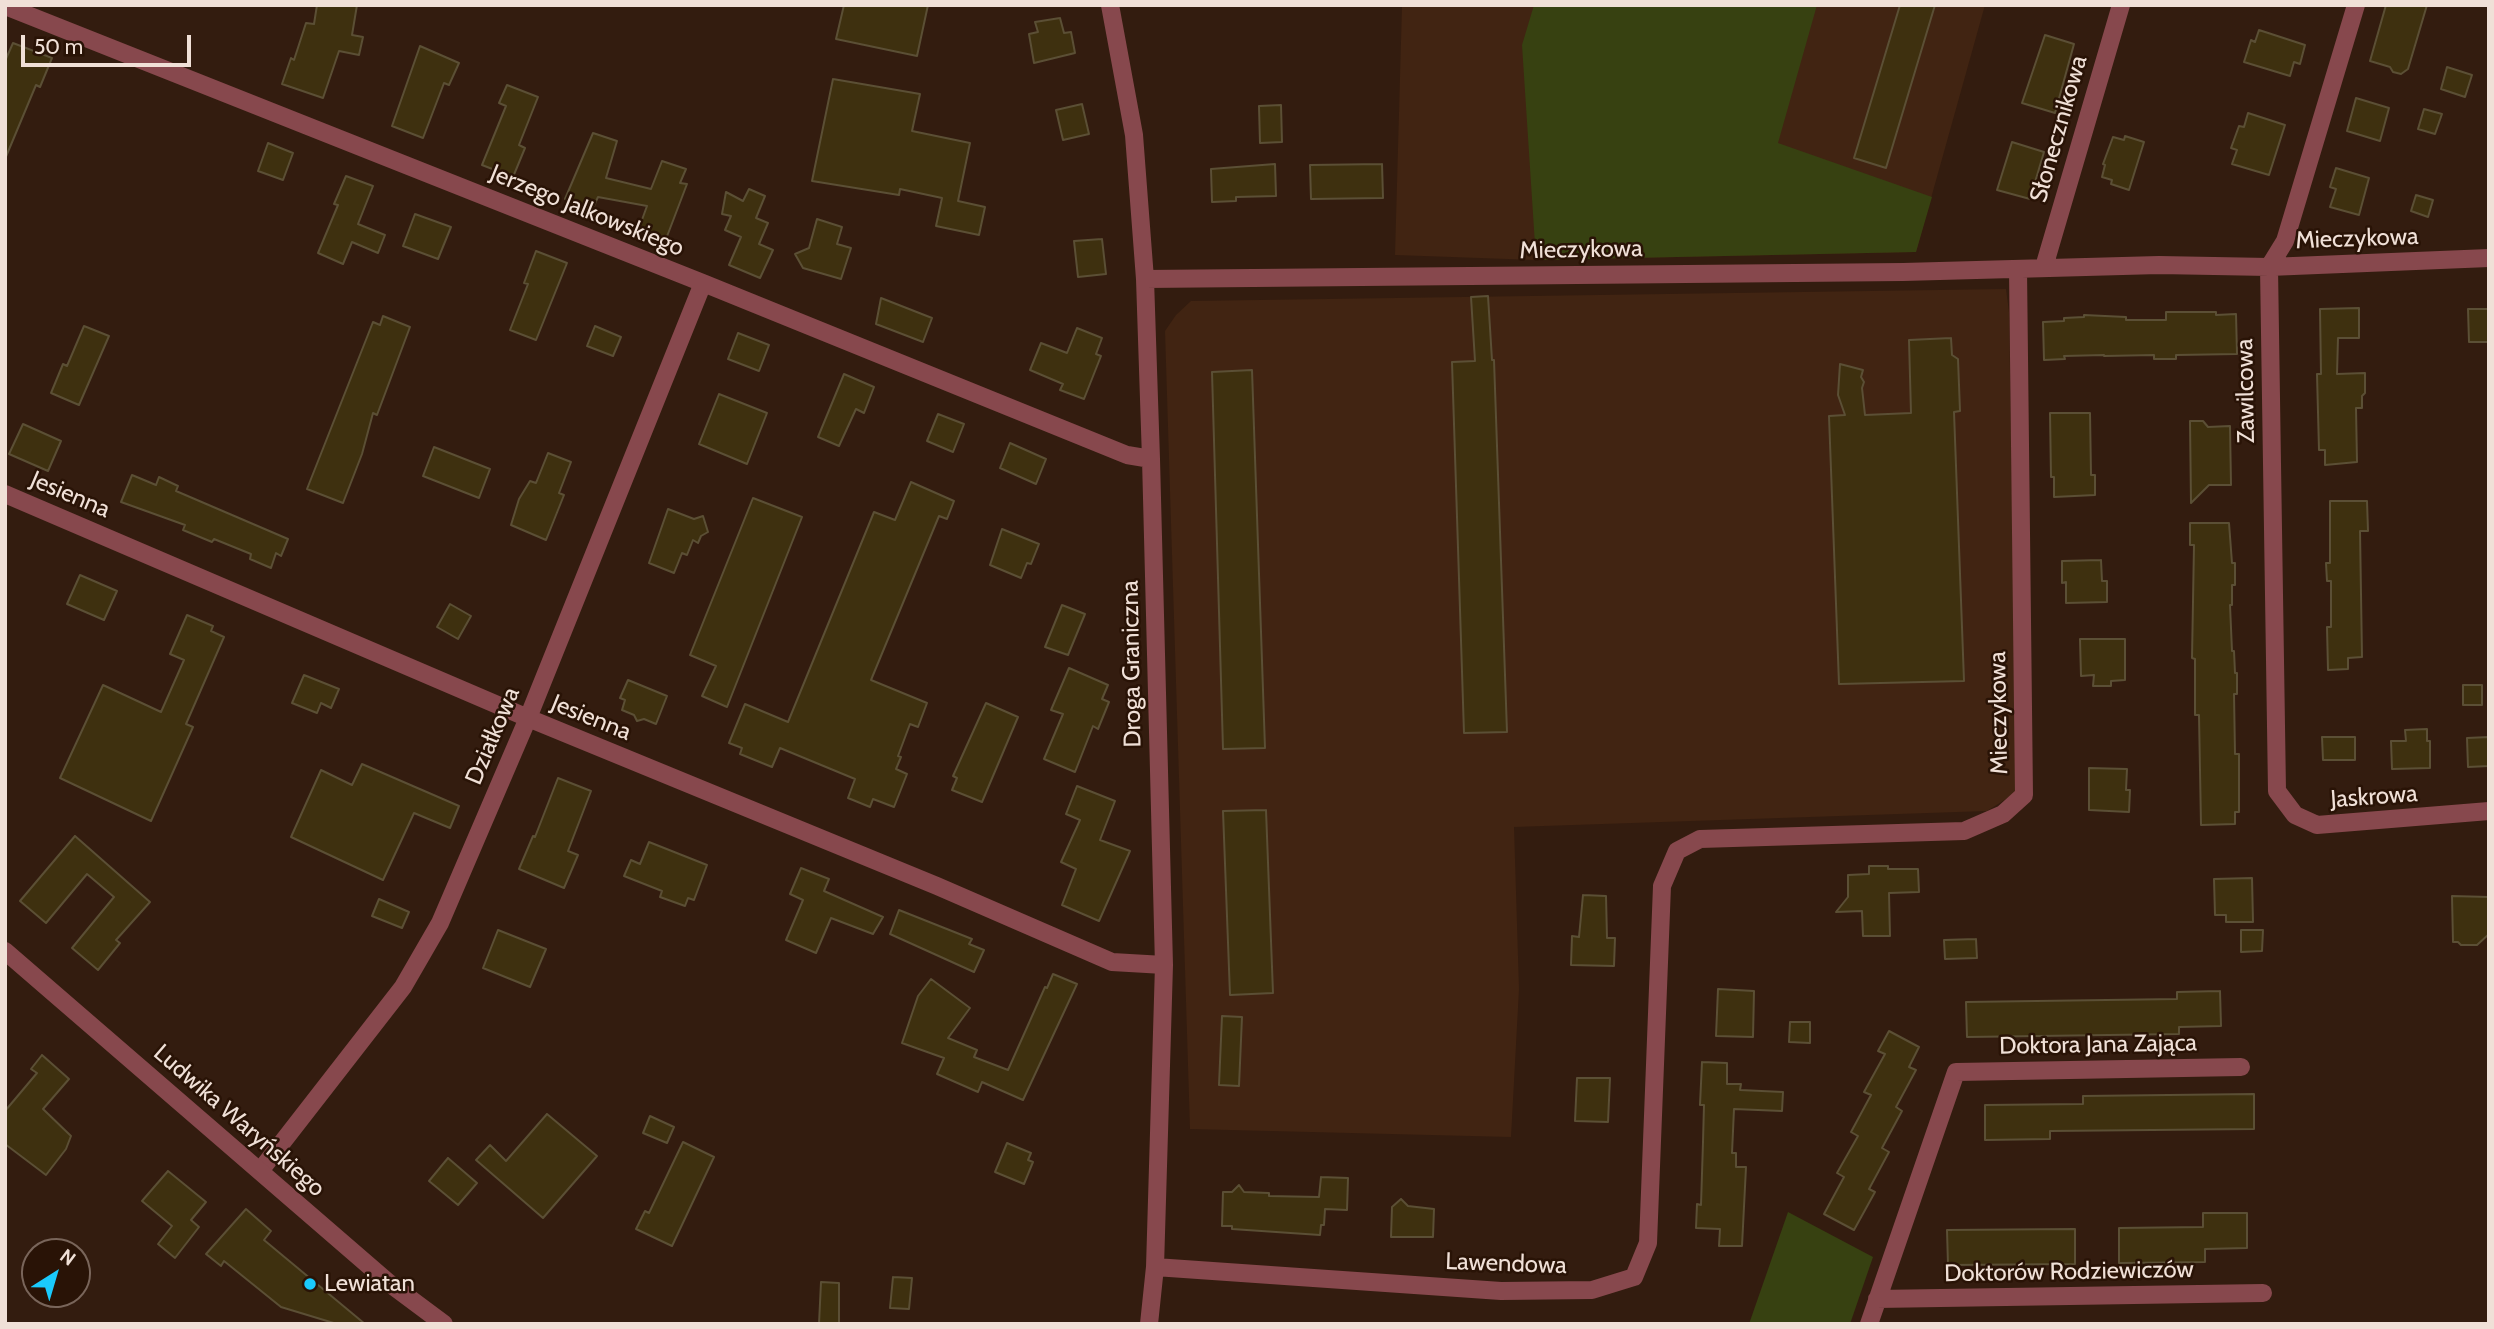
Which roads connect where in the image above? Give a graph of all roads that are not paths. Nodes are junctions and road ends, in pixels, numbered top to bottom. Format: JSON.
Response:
{"nodes":[{"id":1,"x":1110,"y":5,"type":"edge"},
{"id":2,"x":2121,"y":5,"type":"edge"},
{"id":3,"x":2356,"y":5,"type":"edge"},
{"id":4,"x":5,"y":6,"type":"edge"},
{"id":5,"x":2489,"y":258,"type":"edge"},
{"id":6,"x":2044,"y":267,"type":"junction"},
{"id":7,"x":2269,"y":267,"type":"junction"},
{"id":8,"x":2018,"y":269,"type":"junction"},
{"id":9,"x":1146,"y":279,"type":"junction"},
{"id":10,"x":704,"y":283,"type":"junction"},
{"id":11,"x":1151,"y":459,"type":"junction"},
{"id":12,"x":5,"y":494,"type":"edge"},
{"id":13,"x":528,"y":718,"type":"junction"},
{"id":14,"x":2277,"y":791,"type":"joint"},
{"id":15,"x":2489,"y":811,"type":"edge"},
{"id":16,"x":5,"y":951,"type":"edge"},
{"id":17,"x":1164,"y":965,"type":"junction"},
{"id":18,"x":1654,"y":1059,"type":"joint"},
{"id":19,"x":2241,"y":1067,"type":"dead end"},
{"id":20,"x":260,"y":1171,"type":"junction"},
{"id":21,"x":1154,"y":1267,"type":"junction"},
{"id":22,"x":2263,"y":1293,"type":"dead end"},
{"id":23,"x":1877,"y":1299,"type":"junction"},
{"id":24,"x":444,"y":1324,"type":"edge"},
{"id":25,"x":1149,"y":1324,"type":"edge"},
{"id":26,"x":1868,"y":1324,"type":"edge"}],
"edges":[{"from":1,"to":9,"type":"street","name":"Droga Graniczna"},
{"from":2,"to":6,"type":"street","name":"Słonecznikowa"},
{"from":3,"to":7,"type":"street"},
{"from":4,"to":10,"type":"street","name":"Jerzego Jalkowskiego"},
{"from":5,"to":7,"type":"street","name":"Mieczykowa"},
{"from":6,"to":7,"type":"street","name":"Mieczykowa"},
{"from":6,"to":8,"type":"street","name":"Mieczykowa"},
{"from":7,"to":14,"type":"street","name":"Zawilcowa"},
{"from":8,"to":9,"type":"street","name":"Mieczykowa"},
{"from":8,"to":18,"type":"street","name":"Mieczykowa"},
{"from":9,"to":11,"type":"street","name":"Droga Graniczna"},
{"from":10,"to":11,"type":"street","name":"Jerzego Jalkowskiego"},
{"from":10,"to":13,"type":"street","name":"Działkowa"},
{"from":11,"to":17,"type":"street","name":"Droga Graniczna"},
{"from":12,"to":13,"type":"street","name":"Jesienna"},
{"from":13,"to":17,"type":"street","name":"Jesienna"},
{"from":13,"to":20,"type":"street","name":"Działkowa"},
{"from":14,"to":15,"type":"street","name":"Jaskrowa"},
{"from":16,"to":20,"type":"street","name":"Ludwika Waryńskiego"},
{"from":17,"to":21,"type":"street","name":"Droga Graniczna"},
{"from":18,"to":21,"type":"street","name":"Lawendowa"},
{"from":19,"to":23,"type":"street","name":"Doktora Jana Zająca"},
{"from":20,"to":24,"type":"street","name":"Ludwika Waryńskiego"},
{"from":21,"to":25,"type":"street","name":"Droga Graniczna"},
{"from":22,"to":23,"type":"street","name":"Doktorów Rodziewiczów"},
{"from":23,"to":26,"type":"street"}]}
